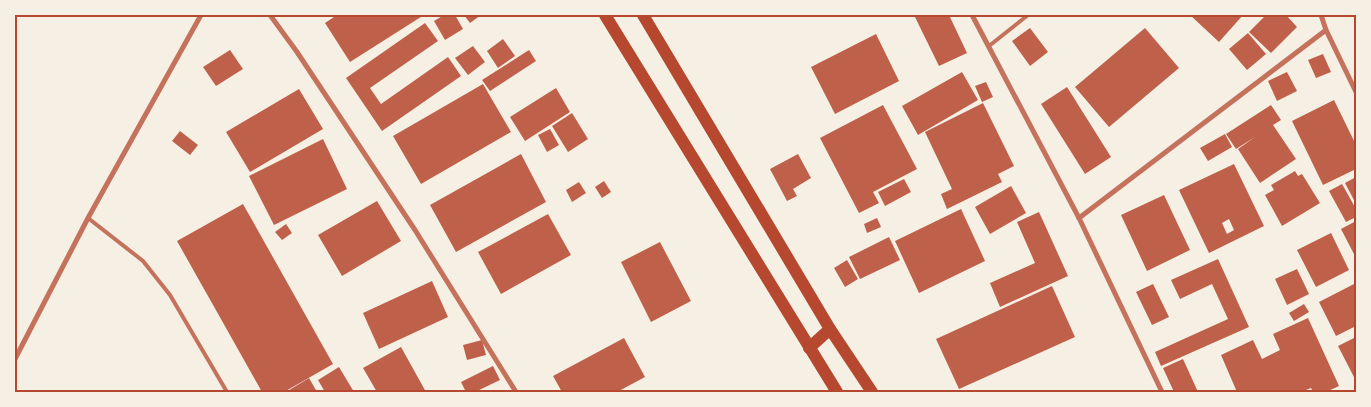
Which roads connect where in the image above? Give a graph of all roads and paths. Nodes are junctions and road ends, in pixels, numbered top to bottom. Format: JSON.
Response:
{"nodes":[{"id":1,"x":201,"y":15,"type":"edge"},
{"id":2,"x":270,"y":15,"type":"edge"},
{"id":3,"x":605,"y":15,"type":"edge"},
{"id":4,"x":643,"y":15,"type":"edge"},
{"id":5,"x":972,"y":15,"type":"edge"},
{"id":6,"x":1028,"y":15,"type":"edge"},
{"id":7,"x":1321,"y":15,"type":"edge"},
{"id":8,"x":1326,"y":30,"type":"junction"},
{"id":9,"x":988,"y":46,"type":"junction"},
{"id":10,"x":1356,"y":92,"type":"edge"},
{"id":11,"x":88,"y":218,"type":"junction"},
{"id":12,"x":1079,"y":218,"type":"junction"},
{"id":13,"x":830,"y":329,"type":"junction"},
{"id":14,"x":809,"y":348,"type":"junction"},
{"id":15,"x":15,"y":359,"type":"edge"},
{"id":16,"x":227,"y":392,"type":"edge"},
{"id":17,"x":516,"y":392,"type":"edge"},
{"id":18,"x":837,"y":392,"type":"edge"},
{"id":19,"x":872,"y":392,"type":"edge"},
{"id":20,"x":1162,"y":392,"type":"edge"}],
"edges":[{"from":1,"to":11,"type":"street"},
{"from":2,"to":17,"type":"street"},
{"from":3,"to":14,"type":"main road"},
{"from":4,"to":13,"type":"main road"},
{"from":5,"to":9,"type":"street"},
{"from":6,"to":9,"type":"lane"},
{"from":7,"to":8,"type":"street"},
{"from":8,"to":10,"type":"street"},
{"from":8,"to":12,"type":"street"},
{"from":9,"to":12,"type":"street"},
{"from":11,"to":15,"type":"street"},
{"from":11,"to":16,"type":"lane"},
{"from":12,"to":20,"type":"street"},
{"from":13,"to":14,"type":"main road"},
{"from":13,"to":19,"type":"main road"},
{"from":14,"to":18,"type":"main road"}]}
